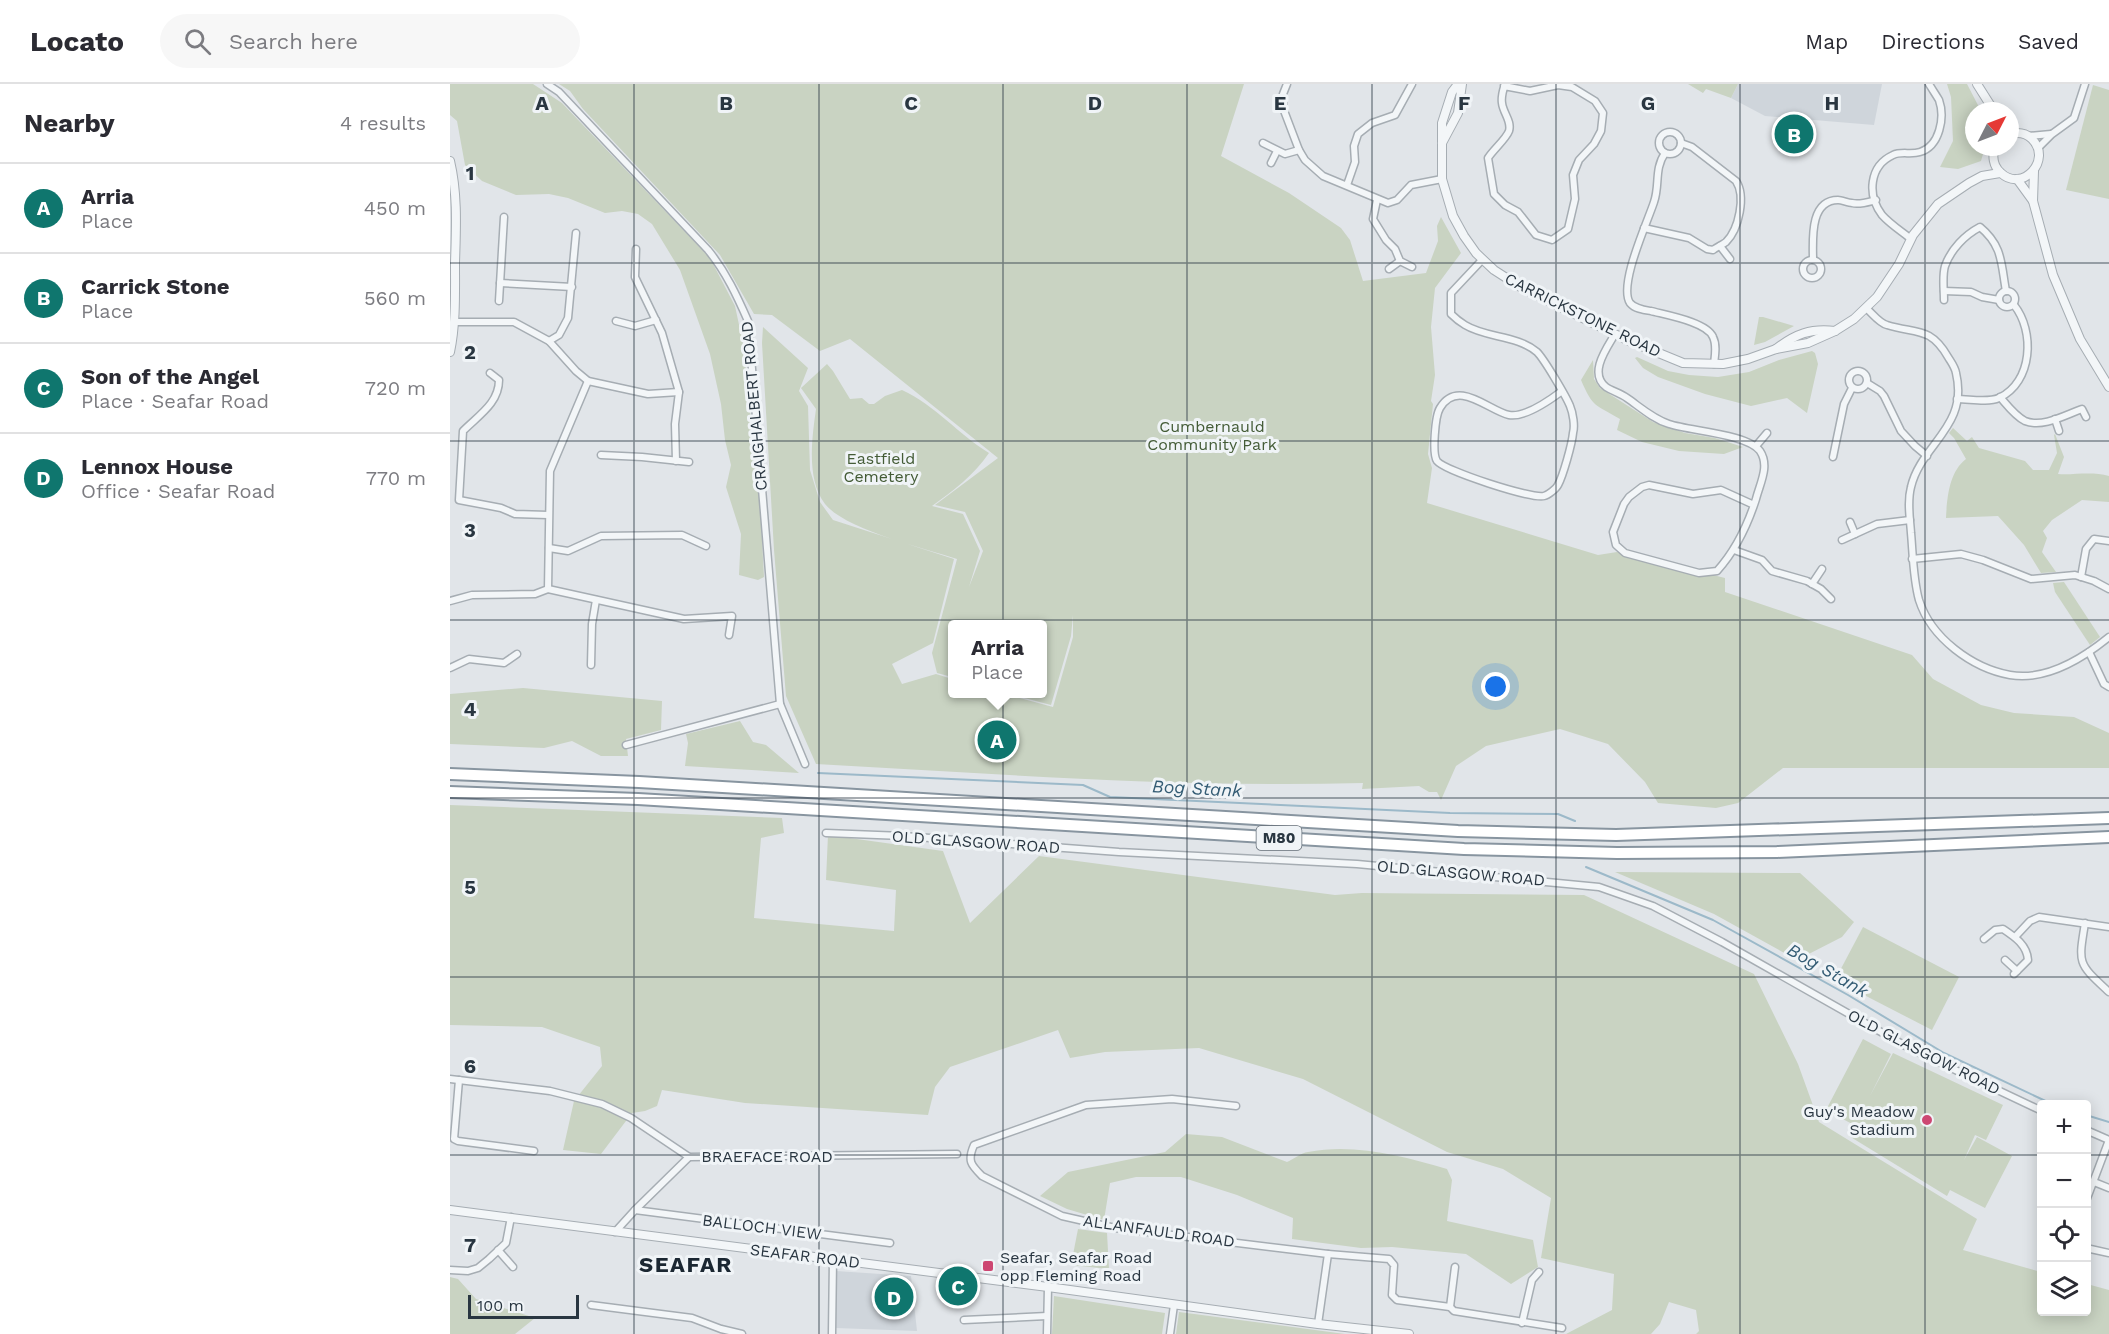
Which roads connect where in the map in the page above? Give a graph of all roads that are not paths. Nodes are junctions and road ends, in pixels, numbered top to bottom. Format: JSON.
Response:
{"nodes":[{"id":1,"x":547,"y":84,"type":"edge"},
{"id":2,"x":1287,"y":84,"type":"edge"},
{"id":3,"x":1412,"y":84,"type":"edge"},
{"id":4,"x":1460,"y":84,"type":"edge"},
{"id":5,"x":1929,"y":84,"type":"edge"},
{"id":6,"x":1977,"y":84,"type":"edge"},
{"id":7,"x":2085,"y":84,"type":"edge"},
{"id":8,"x":1504,"y":85,"type":"edge"},
{"id":9,"x":1987,"y":102,"type":"edge"},
{"id":10,"x":2019,"y":134,"type":"edge"},
{"id":11,"x":2052,"y":134,"type":"junction"},
{"id":12,"x":2028,"y":136,"type":"junction"},
{"id":13,"x":1263,"y":143,"type":"dead end"},
{"id":14,"x":1681,"y":143,"type":"junction"},
{"id":15,"x":1442,"y":144,"type":"junction"},
{"id":16,"x":2038,"y":148,"type":"junction"},
{"id":17,"x":1299,"y":150,"type":"junction"},
{"id":18,"x":1277,"y":151,"type":"junction"},
{"id":19,"x":1665,"y":153,"type":"junction"},
{"id":20,"x":1993,"y":157,"type":"joint"},
{"id":21,"x":450,"y":161,"type":"edge"},
{"id":22,"x":1271,"y":163,"type":"dead end"},
{"id":23,"x":2034,"y":171,"type":"junction"},
{"id":24,"x":2000,"y":173,"type":"junction"},
{"id":25,"x":450,"y":175,"type":"edge"},
{"id":26,"x":1982,"y":176,"type":"junction"},
{"id":27,"x":1442,"y":179,"type":"junction"},
{"id":28,"x":2017,"y":179,"type":"junction"},
{"id":29,"x":456,"y":185,"type":"junction"},
{"id":30,"x":1347,"y":185,"type":"junction"},
{"id":31,"x":1377,"y":200,"type":"junction"},
{"id":32,"x":1876,"y":200,"type":"junction"},
{"id":33,"x":2033,"y":201,"type":"junction"},
{"id":34,"x":504,"y":216,"type":"dead end"},
{"id":35,"x":1644,"y":228,"type":"junction"},
{"id":36,"x":576,"y":233,"type":"dead end"},
{"id":37,"x":1911,"y":239,"type":"junction"},
{"id":38,"x":453,"y":244,"type":"edge"},
{"id":39,"x":1720,"y":246,"type":"junction"},
{"id":40,"x":636,"y":249,"type":"dead end"},
{"id":41,"x":1730,"y":259,"type":"dead end"},
{"id":42,"x":1482,"y":260,"type":"junction"},
{"id":43,"x":1813,"y":260,"type":"dead end"},
{"id":44,"x":1400,"y":261,"type":"junction"},
{"id":45,"x":1412,"y":267,"type":"dead end"},
{"id":46,"x":1389,"y":270,"type":"dead end"},
{"id":47,"x":500,"y":283,"type":"junction"},
{"id":48,"x":572,"y":287,"type":"junction"},
{"id":49,"x":1944,"y":291,"type":"junction"},
{"id":50,"x":2006,"y":291,"type":"junction"},
{"id":51,"x":1944,"y":300,"type":"dead end"},
{"id":52,"x":1999,"y":300,"type":"junction"},
{"id":53,"x":499,"y":301,"type":"dead end"},
{"id":54,"x":2013,"y":305,"type":"junction"},
{"id":55,"x":1866,"y":308,"type":"junction"},
{"id":56,"x":656,"y":320,"type":"junction"},
{"id":57,"x":616,"y":321,"type":"dead end"},
{"id":58,"x":454,"y":322,"type":"junction"},
{"id":59,"x":1835,"y":331,"type":"junction"},
{"id":60,"x":1615,"y":334,"type":"junction"},
{"id":61,"x":549,"y":341,"type":"junction"},
{"id":62,"x":1776,"y":350,"type":"junction"},
{"id":63,"x":450,"y":352,"type":"edge"},
{"id":64,"x":1714,"y":364,"type":"junction"},
{"id":65,"x":490,"y":373,"type":"dead end"},
{"id":66,"x":588,"y":381,"type":"junction"},
{"id":67,"x":1868,"y":383,"type":"junction"},
{"id":68,"x":2109,"y":387,"type":"edge"},
{"id":69,"x":1852,"y":388,"type":"junction"},
{"id":70,"x":1562,"y":391,"type":"junction"},
{"id":71,"x":679,"y":392,"type":"junction"},
{"id":72,"x":2000,"y":397,"type":"junction"},
{"id":73,"x":1957,"y":399,"type":"junction"},
{"id":74,"x":2086,"y":417,"type":"dead end"},
{"id":75,"x":2055,"y":419,"type":"junction"},
{"id":76,"x":2059,"y":431,"type":"dead end"},
{"id":77,"x":1767,"y":433,"type":"dead end"},
{"id":78,"x":1756,"y":446,"type":"junction"},
{"id":79,"x":601,"y":455,"type":"dead end"},
{"id":80,"x":1927,"y":456,"type":"junction"},
{"id":81,"x":1833,"y":457,"type":"dead end"},
{"id":82,"x":676,"y":461,"type":"junction"},
{"id":83,"x":689,"y":462,"type":"dead end"},
{"id":84,"x":1754,"y":505,"type":"junction"},
{"id":85,"x":548,"y":515,"type":"junction"},
{"id":86,"x":1910,"y":520,"type":"junction"},
{"id":87,"x":1850,"y":522,"type":"dead end"},
{"id":88,"x":1855,"y":534,"type":"junction"},
{"id":89,"x":1842,"y":540,"type":"dead end"},
{"id":90,"x":2109,"y":541,"type":"edge"},
{"id":91,"x":706,"y":546,"type":"dead end"},
{"id":92,"x":549,"y":548,"type":"junction"},
{"id":93,"x":1734,"y":549,"type":"junction"},
{"id":94,"x":1912,"y":559,"type":"junction"},
{"id":95,"x":1822,"y":569,"type":"dead end"},
{"id":96,"x":2082,"y":577,"type":"junction"},
{"id":97,"x":1812,"y":585,"type":"junction"},
{"id":98,"x":548,"y":589,"type":"junction"},
{"id":99,"x":2109,"y":589,"type":"edge"},
{"id":100,"x":1831,"y":598,"type":"dead end"},
{"id":101,"x":597,"y":600,"type":"junction"},
{"id":102,"x":450,"y":601,"type":"edge"},
{"id":103,"x":729,"y":635,"type":"dead end"},
{"id":104,"x":2109,"y":637,"type":"edge"},
{"id":105,"x":2089,"y":652,"type":"junction"},
{"id":106,"x":517,"y":654,"type":"dead end"},
{"id":107,"x":591,"y":665,"type":"dead end"},
{"id":108,"x":450,"y":668,"type":"edge"},
{"id":109,"x":2109,"y":687,"type":"edge"},
{"id":110,"x":780,"y":704,"type":"junction"},
{"id":111,"x":626,"y":745,"type":"dead end"},
{"id":112,"x":805,"y":764,"type":"dead end"},
{"id":113,"x":450,"y":774,"type":"edge"},
{"id":114,"x":450,"y":792,"type":"edge"},
{"id":115,"x":2109,"y":818,"type":"edge"},
{"id":116,"x":826,"y":833,"type":"dead end"},
{"id":117,"x":2109,"y":837,"type":"edge"},
{"id":118,"x":2085,"y":923,"type":"junction"},
{"id":119,"x":2109,"y":927,"type":"edge"},
{"id":120,"x":2015,"y":937,"type":"junction"},
{"id":121,"x":1984,"y":939,"type":"dead end"},
{"id":122,"x":2005,"y":960,"type":"dead end"},
{"id":123,"x":2109,"y":992,"type":"edge"},
{"id":124,"x":450,"y":1078,"type":"edge"},
{"id":125,"x":459,"y":1080,"type":"junction"},
{"id":126,"x":1236,"y":1106,"type":"dead end"},
{"id":127,"x":2037,"y":1109,"type":"edge"},
{"id":128,"x":2091,"y":1132,"type":"edge"},
{"id":129,"x":2109,"y":1140,"type":"edge"},
{"id":130,"x":534,"y":1151,"type":"dead end"},
{"id":131,"x":957,"y":1154,"type":"dead end"},
{"id":132,"x":689,"y":1157,"type":"junction"},
{"id":133,"x":2094,"y":1182,"type":"junction"},
{"id":134,"x":2109,"y":1188,"type":"edge"},
{"id":135,"x":2091,"y":1189,"type":"edge"},
{"id":136,"x":450,"y":1210,"type":"edge"},
{"id":137,"x":634,"y":1210,"type":"junction"},
{"id":138,"x":511,"y":1217,"type":"junction"},
{"id":139,"x":615,"y":1232,"type":"junction"},
{"id":140,"x":890,"y":1243,"type":"dead end"},
{"id":141,"x":2091,"y":1249,"type":"edge"},
{"id":142,"x":498,"y":1250,"type":"junction"},
{"id":143,"x":2109,"y":1253,"type":"edge"},
{"id":144,"x":1328,"y":1254,"type":"junction"},
{"id":145,"x":833,"y":1259,"type":"junction"},
{"id":146,"x":513,"y":1267,"type":"dead end"},
{"id":147,"x":1455,"y":1267,"type":"dead end"},
{"id":148,"x":450,"y":1270,"type":"edge"},
{"id":149,"x":1539,"y":1272,"type":"dead end"},
{"id":150,"x":1048,"y":1287,"type":"junction"},
{"id":151,"x":591,"y":1305,"type":"dead end"},
{"id":152,"x":1174,"y":1305,"type":"junction"},
{"id":153,"x":1450,"y":1307,"type":"junction"},
{"id":154,"x":1047,"y":1316,"type":"junction"},
{"id":155,"x":964,"y":1320,"type":"dead end"},
{"id":156,"x":1522,"y":1323,"type":"junction"},
{"id":157,"x":1318,"y":1324,"type":"junction"},
{"id":158,"x":1562,"y":1328,"type":"dead end"},
{"id":159,"x":742,"y":1334,"type":"edge"},
{"id":160,"x":832,"y":1334,"type":"edge"},
{"id":161,"x":1047,"y":1334,"type":"edge"},
{"id":162,"x":1170,"y":1334,"type":"edge"},
{"id":163,"x":1410,"y":1334,"type":"edge"}],
"edges":[{"from":1,"to":110,"type":"street","name":"CRAIGHALBERT ROAD"},
{"from":2,"to":17,"type":"street"},
{"from":3,"to":30,"type":"street"},
{"from":4,"to":15,"type":"street","name":"CARRICKSTONE ROAD"},
{"from":4,"to":15,"type":"street","name":"CARRICKSTONE ROAD"},
{"from":5,"to":32,"type":"street"},
{"from":6,"to":9,"type":"street"},
{"from":7,"to":11,"type":"street"},
{"from":8,"to":8,"type":"street"},
{"from":10,"to":12,"type":"street"},
{"from":11,"to":12,"type":"street"},
{"from":11,"to":16,"type":"street"},
{"from":12,"to":16,"type":"street"},
{"from":13,"to":18,"type":"street"},
{"from":14,"to":19,"type":"street"},
{"from":14,"to":19,"type":"street"},
{"from":14,"to":39,"type":"street"},
{"from":15,"to":27,"type":"street","name":"CARRICKSTONE ROAD"},
{"from":16,"to":23,"type":"street"},
{"from":17,"to":18,"type":"street"},
{"from":17,"to":30,"type":"street"},
{"from":18,"to":22,"type":"street"},
{"from":19,"to":35,"type":"street"},
{"from":20,"to":24,"type":"street"},
{"from":20,"to":26,"type":"street","name":"CARRICKSTONE ROAD"},
{"from":21,"to":29,"type":"street"},
{"from":23,"to":28,"type":"street"},
{"from":23,"to":33,"type":"street"},
{"from":24,"to":26,"type":"street","name":"CARRICKSTONE ROAD"},
{"from":24,"to":28,"type":"street"},
{"from":25,"to":29,"type":"street"},
{"from":26,"to":37,"type":"street","name":"CARRICKSTONE ROAD"},
{"from":27,"to":31,"type":"street"},
{"from":27,"to":42,"type":"street","name":"CARRICKSTONE ROAD"},
{"from":28,"to":33,"type":"street"},
{"from":29,"to":38,"type":"street"},
{"from":30,"to":31,"type":"street"},
{"from":31,"to":44,"type":"street"},
{"from":32,"to":37,"type":"street"},
{"from":32,"to":43,"type":"street"},
{"from":33,"to":68,"type":"street"},
{"from":34,"to":47,"type":"street"},
{"from":35,"to":39,"type":"street"},
{"from":35,"to":64,"type":"street"},
{"from":36,"to":48,"type":"street"},
{"from":37,"to":55,"type":"street","name":"CARRICKSTONE ROAD"},
{"from":38,"to":58,"type":"street"},
{"from":39,"to":41,"type":"street"},
{"from":40,"to":56,"type":"street"},
{"from":42,"to":60,"type":"street","name":"CARRICKSTONE ROAD"},
{"from":42,"to":70,"type":"street"},
{"from":44,"to":45,"type":"street"},
{"from":44,"to":46,"type":"street"},
{"from":47,"to":48,"type":"street"},
{"from":47,"to":53,"type":"street"},
{"from":48,"to":61,"type":"street"},
{"from":49,"to":50,"type":"street"},
{"from":49,"to":51,"type":"street"},
{"from":49,"to":52,"type":"street"},
{"from":50,"to":52,"type":"street"},
{"from":50,"to":54,"type":"street"},
{"from":52,"to":54,"type":"street"},
{"from":54,"to":72,"type":"street"},
{"from":55,"to":59,"type":"street","name":"CARRICKSTONE ROAD"},
{"from":55,"to":73,"type":"street"},
{"from":56,"to":57,"type":"street"},
{"from":56,"to":71,"type":"street"},
{"from":58,"to":61,"type":"street"},
{"from":58,"to":63,"type":"street"},
{"from":59,"to":62,"type":"street","name":"CARRICKSTONE ROAD"},
{"from":59,"to":62,"type":"street","name":"CARRICKSTONE ROAD"},
{"from":60,"to":64,"type":"street","name":"CARRICKSTONE ROAD"},
{"from":60,"to":78,"type":"street"},
{"from":61,"to":66,"type":"street"},
{"from":62,"to":64,"type":"street","name":"CARRICKSTONE ROAD"},
{"from":65,"to":85,"type":"street"},
{"from":66,"to":71,"type":"street"},
{"from":66,"to":85,"type":"street"},
{"from":67,"to":69,"type":"street"},
{"from":67,"to":69,"type":"street"},
{"from":67,"to":80,"type":"street"},
{"from":69,"to":81,"type":"street"},
{"from":70,"to":70,"type":"street"},
{"from":71,"to":82,"type":"street"},
{"from":72,"to":73,"type":"street"},
{"from":72,"to":75,"type":"street"},
{"from":73,"to":80,"type":"street"},
{"from":74,"to":75,"type":"street"},
{"from":75,"to":76,"type":"street"},
{"from":77,"to":78,"type":"street"},
{"from":78,"to":84,"type":"street"},
{"from":79,"to":82,"type":"street"},
{"from":80,"to":86,"type":"street"},
{"from":82,"to":83,"type":"street"},
{"from":84,"to":93,"type":"street"},
{"from":84,"to":93,"type":"street"},
{"from":85,"to":92,"type":"street"},
{"from":86,"to":88,"type":"street"},
{"from":86,"to":94,"type":"street"},
{"from":87,"to":88,"type":"street"},
{"from":88,"to":89,"type":"street"},
{"from":90,"to":96,"type":"street"},
{"from":91,"to":92,"type":"street"},
{"from":92,"to":98,"type":"street"},
{"from":93,"to":97,"type":"street"},
{"from":94,"to":96,"type":"street"},
{"from":94,"to":105,"type":"street"},
{"from":95,"to":97,"type":"street"},
{"from":96,"to":99,"type":"street"},
{"from":97,"to":100,"type":"street"},
{"from":98,"to":101,"type":"street"},
{"from":98,"to":102,"type":"street"},
{"from":101,"to":103,"type":"street"},
{"from":101,"to":107,"type":"street"},
{"from":104,"to":105,"type":"street"},
{"from":105,"to":109,"type":"street"},
{"from":106,"to":108,"type":"street"},
{"from":110,"to":111,"type":"street"},
{"from":110,"to":112,"type":"street","name":"CRAIGHALBERT ROAD"},
{"from":113,"to":115,"type":"highway","number":"M80"},
{"from":114,"to":117,"type":"highway","number":"M80"},
{"from":116,"to":127,"type":"street","name":"OLD GLASGOW ROAD"},
{"from":118,"to":119,"type":"street"},
{"from":118,"to":120,"type":"street"},
{"from":118,"to":123,"type":"street"},
{"from":120,"to":121,"type":"street"},
{"from":120,"to":122,"type":"street"},
{"from":124,"to":125,"type":"street","name":"BRAEFACE ROAD"},
{"from":125,"to":130,"type":"street"},
{"from":125,"to":132,"type":"street","name":"BRAEFACE ROAD"},
{"from":126,"to":144,"type":"street","name":"ALLANFAULD ROAD"},
{"from":128,"to":129,"type":"street"},
{"from":129,"to":133,"type":"street"},
{"from":131,"to":132,"type":"street","name":"BRAEFACE ROAD"},
{"from":132,"to":137,"type":"street"},
{"from":133,"to":134,"type":"street"},
{"from":133,"to":135,"type":"street"},
{"from":136,"to":138,"type":"street","name":"SEAFAR ROAD"},
{"from":137,"to":139,"type":"street"},
{"from":137,"to":140,"type":"street","name":"BALLOCH VIEW"},
{"from":138,"to":139,"type":"street","name":"SEAFAR ROAD"},
{"from":138,"to":142,"type":"street"},
{"from":139,"to":145,"type":"street","name":"SEAFAR ROAD"},
{"from":141,"to":143,"type":"street"},
{"from":142,"to":146,"type":"street"},
{"from":142,"to":148,"type":"street"},
{"from":144,"to":153,"type":"street"},
{"from":144,"to":157,"type":"street"},
{"from":145,"to":150,"type":"street","name":"SEAFAR ROAD"},
{"from":145,"to":160,"type":"street"},
{"from":147,"to":153,"type":"street"},
{"from":149,"to":156,"type":"street"},
{"from":150,"to":152,"type":"street","name":"SEAFAR ROAD"},
{"from":150,"to":154,"type":"street"},
{"from":151,"to":159,"type":"street"},
{"from":152,"to":157,"type":"street","name":"SEAFAR ROAD"},
{"from":152,"to":162,"type":"street"},
{"from":153,"to":156,"type":"street"},
{"from":154,"to":155,"type":"street"},
{"from":154,"to":161,"type":"street"},
{"from":156,"to":158,"type":"street"},
{"from":157,"to":163,"type":"street","name":"SEAFAR ROAD"}]}
